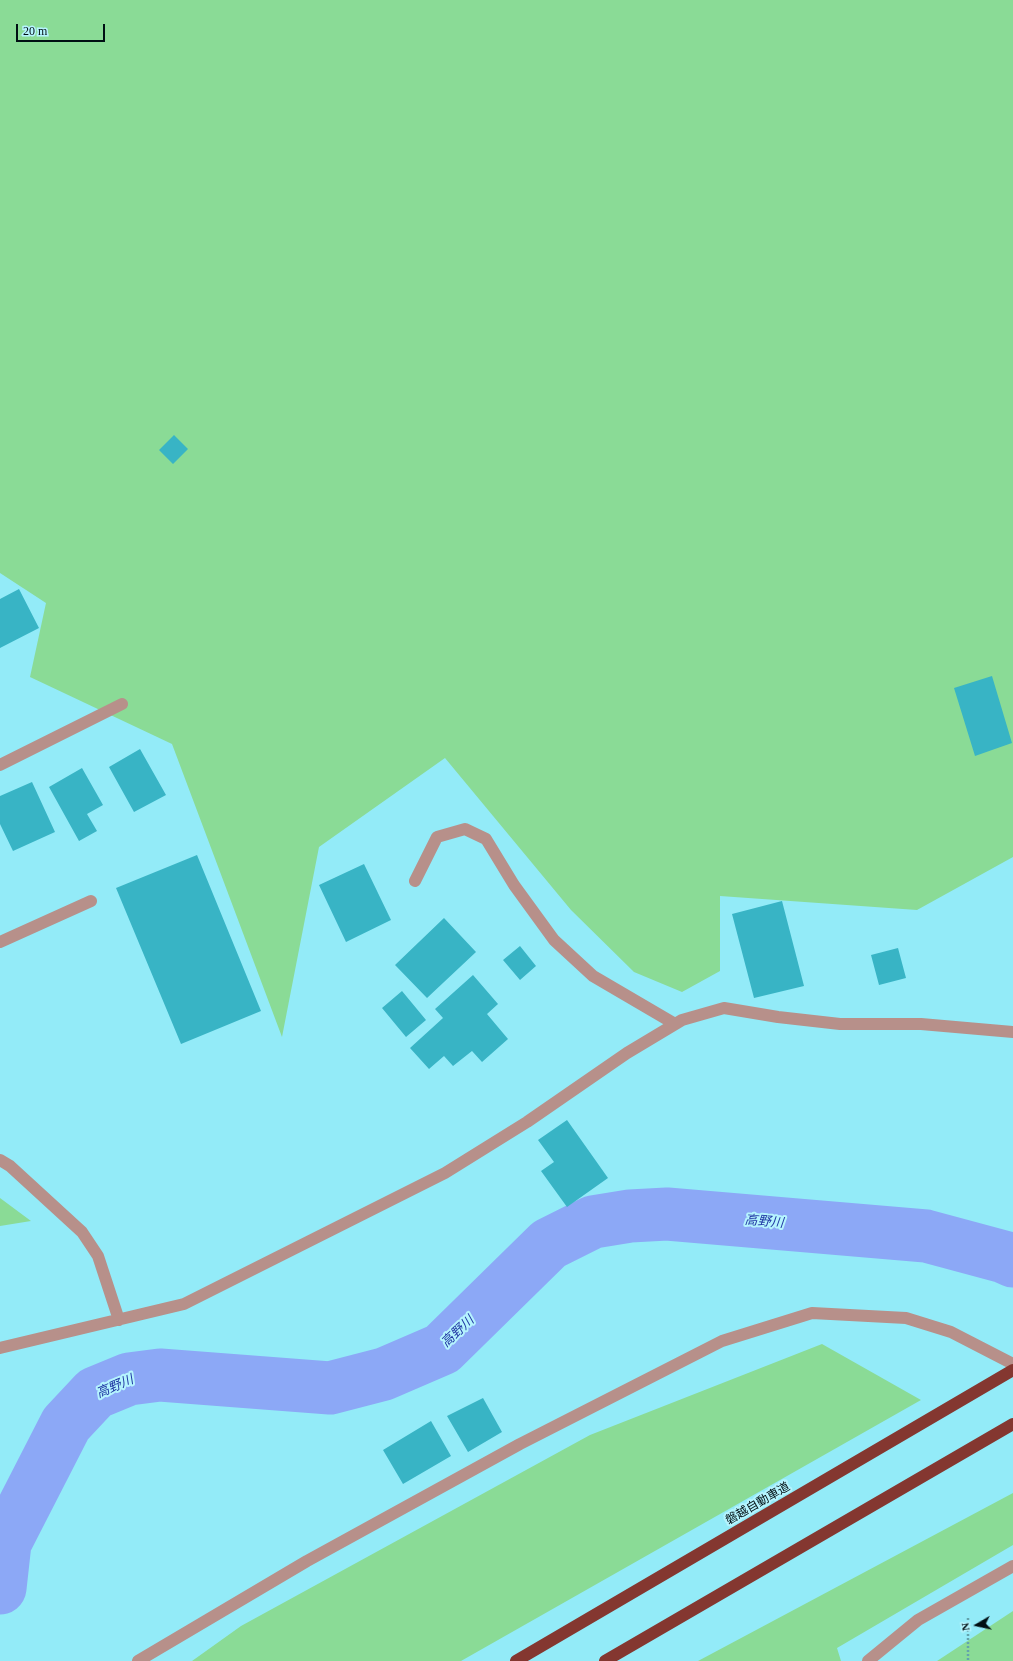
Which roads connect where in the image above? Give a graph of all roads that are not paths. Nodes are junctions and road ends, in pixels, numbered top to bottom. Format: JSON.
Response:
{"nodes":[{"id":1,"x":122,"y":704,"type":"dead end"},
{"id":2,"x":0,"y":765,"type":"edge"},
{"id":3,"x":415,"y":881,"type":"dead end"},
{"id":4,"x":91,"y":901,"type":"dead end"},
{"id":5,"x":0,"y":942,"type":"edge"},
{"id":6,"x":674,"y":1024,"type":"junction"},
{"id":7,"x":1013,"y":1032,"type":"edge"},
{"id":8,"x":0,"y":1160,"type":"edge"},
{"id":9,"x":119,"y":1320,"type":"junction"},
{"id":10,"x":0,"y":1348,"type":"edge"},
{"id":11,"x":1013,"y":1364,"type":"edge"},
{"id":12,"x":1013,"y":1370,"type":"edge"},
{"id":13,"x":1013,"y":1424,"type":"edge"},
{"id":14,"x":1013,"y":1566,"type":"edge"},
{"id":15,"x":138,"y":1661,"type":"edge"},
{"id":16,"x":516,"y":1661,"type":"edge"},
{"id":17,"x":605,"y":1661,"type":"edge"},
{"id":18,"x":868,"y":1661,"type":"edge"}],
"edges":[{"from":1,"to":2,"type":"street"},
{"from":3,"to":6,"type":"street"},
{"from":4,"to":5,"type":"street"},
{"from":6,"to":7,"type":"street"},
{"from":6,"to":9,"type":"street"},
{"from":8,"to":9,"type":"street"},
{"from":9,"to":10,"type":"street"},
{"from":11,"to":15,"type":"street"},
{"from":12,"to":16,"type":"highway","name":"磐越自動車道"},
{"from":13,"to":17,"type":"highway"},
{"from":14,"to":18,"type":"street"}]}
